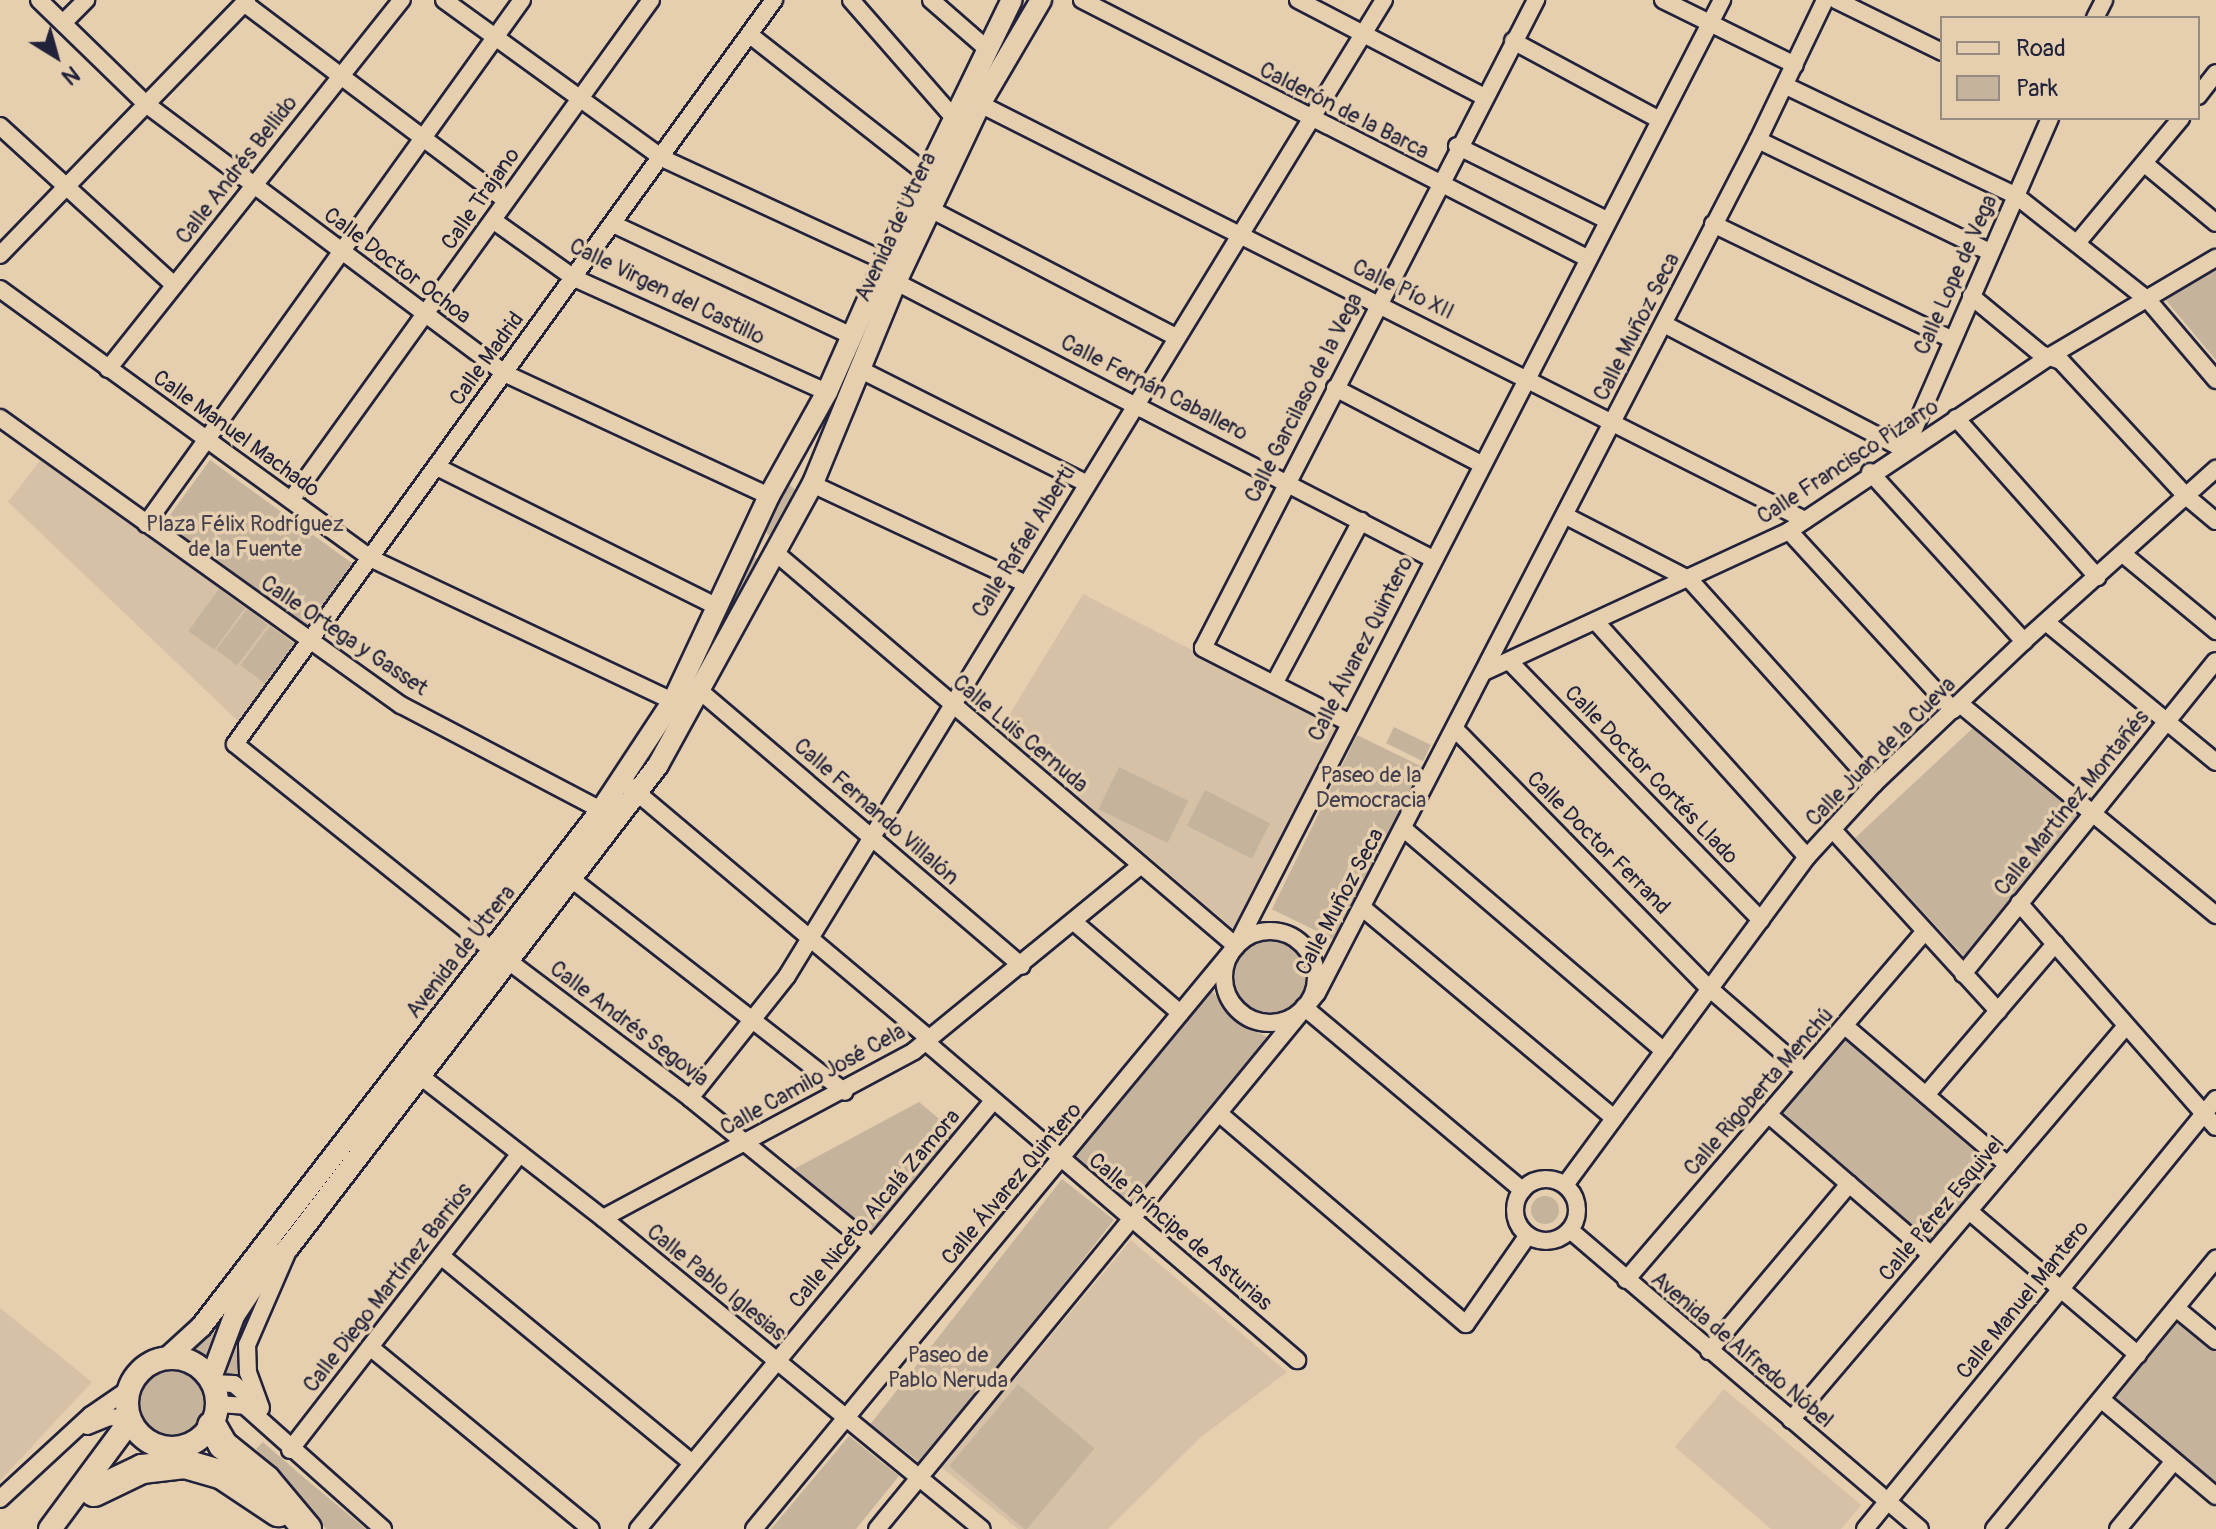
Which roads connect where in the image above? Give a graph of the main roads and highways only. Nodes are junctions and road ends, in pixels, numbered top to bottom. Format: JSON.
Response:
{"nodes":[{"id":1,"x":213,"y":1398,"type":"junction"},
{"id":2,"x":130,"y":1420,"type":"junction"},
{"id":3,"x":168,"y":1447,"type":"junction"},
{"id":4,"x":94,"y":1492,"type":"junction"},
{"id":5,"x":285,"y":1520,"type":"edge"},
{"id":6,"x":50,"y":1529,"type":"edge"},
{"id":7,"x":63,"y":1529,"type":"edge"},
{"id":8,"x":307,"y":1529,"type":"edge"}],
"edges":[{"from":1,"to":2,"type":"main road"},
{"from":1,"to":3,"type":"main road"},
{"from":1,"to":8,"type":"highway"},
{"from":2,"to":3,"type":"main road"},
{"from":2,"to":6,"type":"main road"},
{"from":3,"to":4,"type":"main road"},
{"from":3,"to":5,"type":"highway"},
{"from":4,"to":5,"type":"highway"},
{"from":4,"to":7,"type":"main road"}]}
